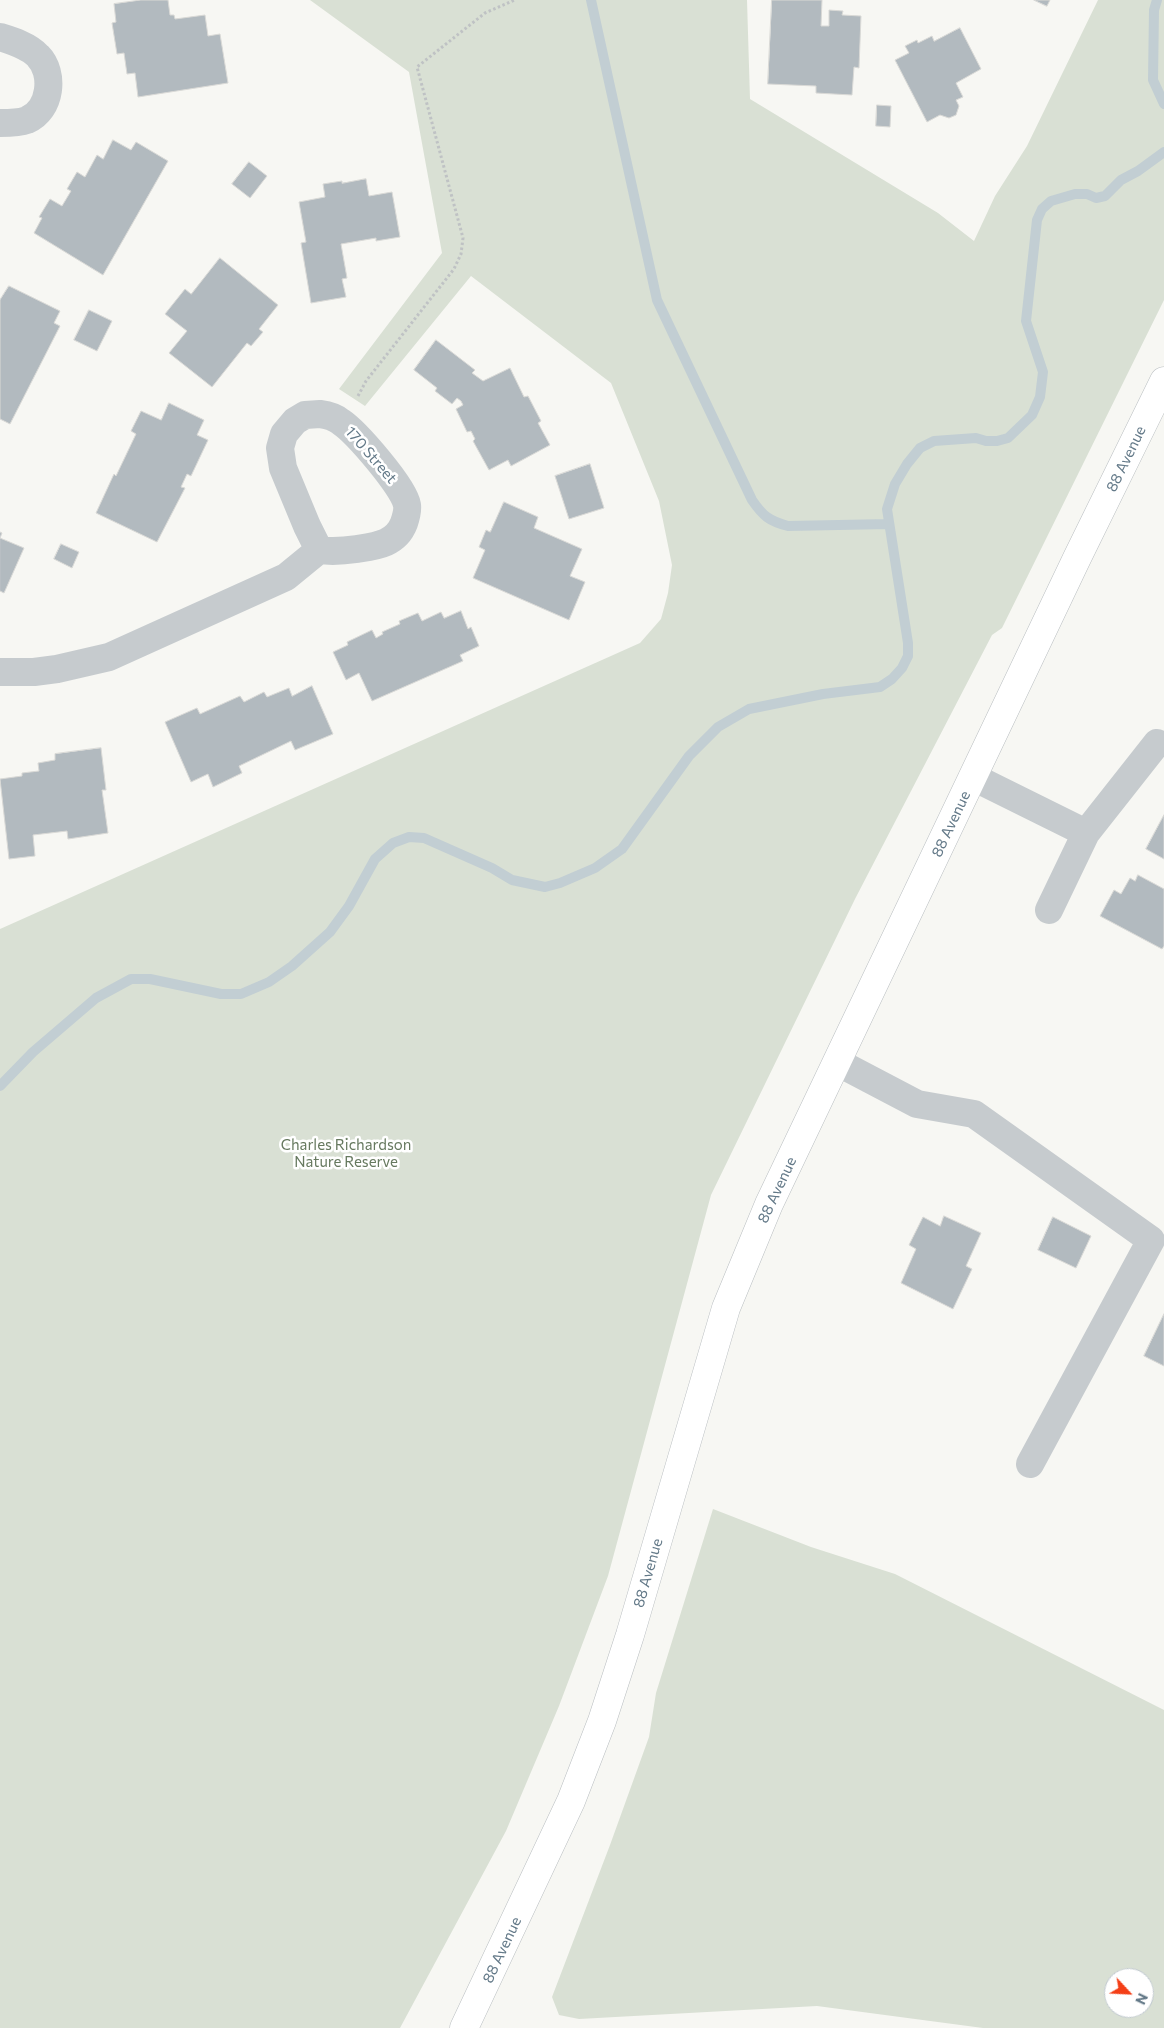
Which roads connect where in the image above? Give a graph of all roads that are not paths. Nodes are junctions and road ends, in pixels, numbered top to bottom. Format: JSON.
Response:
{"nodes":[{"id":1,"x":0,"y":37,"type":"edge"},
{"id":2,"x":0,"y":123,"type":"edge"},
{"id":3,"x":1164,"y":381,"type":"edge"},
{"id":4,"x":319,"y":550,"type":"junction"},
{"id":5,"x":0,"y":672,"type":"edge"},
{"id":6,"x":1157,"y":742,"type":"dead end"},
{"id":7,"x":973,"y":777,"type":"junction"},
{"id":8,"x":1086,"y":833,"type":"junction"},
{"id":9,"x":1049,"y":910,"type":"dead end"},
{"id":10,"x":837,"y":1062,"type":"junction"},
{"id":11,"x":1158,"y":1244,"type":"edge"},
{"id":12,"x":1030,"y":1464,"type":"dead end"},
{"id":13,"x":464,"y":2028,"type":"edge"}],
"edges":[{"from":1,"to":2,"type":"street"},
{"from":3,"to":7,"type":"main road","name":"88 Avenue"},
{"from":4,"to":4,"type":"street","name":"170 Street"},
{"from":4,"to":5,"type":"street"},
{"from":6,"to":8,"type":"street"},
{"from":7,"to":8,"type":"street"},
{"from":7,"to":10,"type":"main road","name":"88 Avenue"},
{"from":8,"to":9,"type":"street"},
{"from":10,"to":11,"type":"street"},
{"from":10,"to":13,"type":"main road","name":"88 Avenue"},
{"from":11,"to":12,"type":"street"}]}
